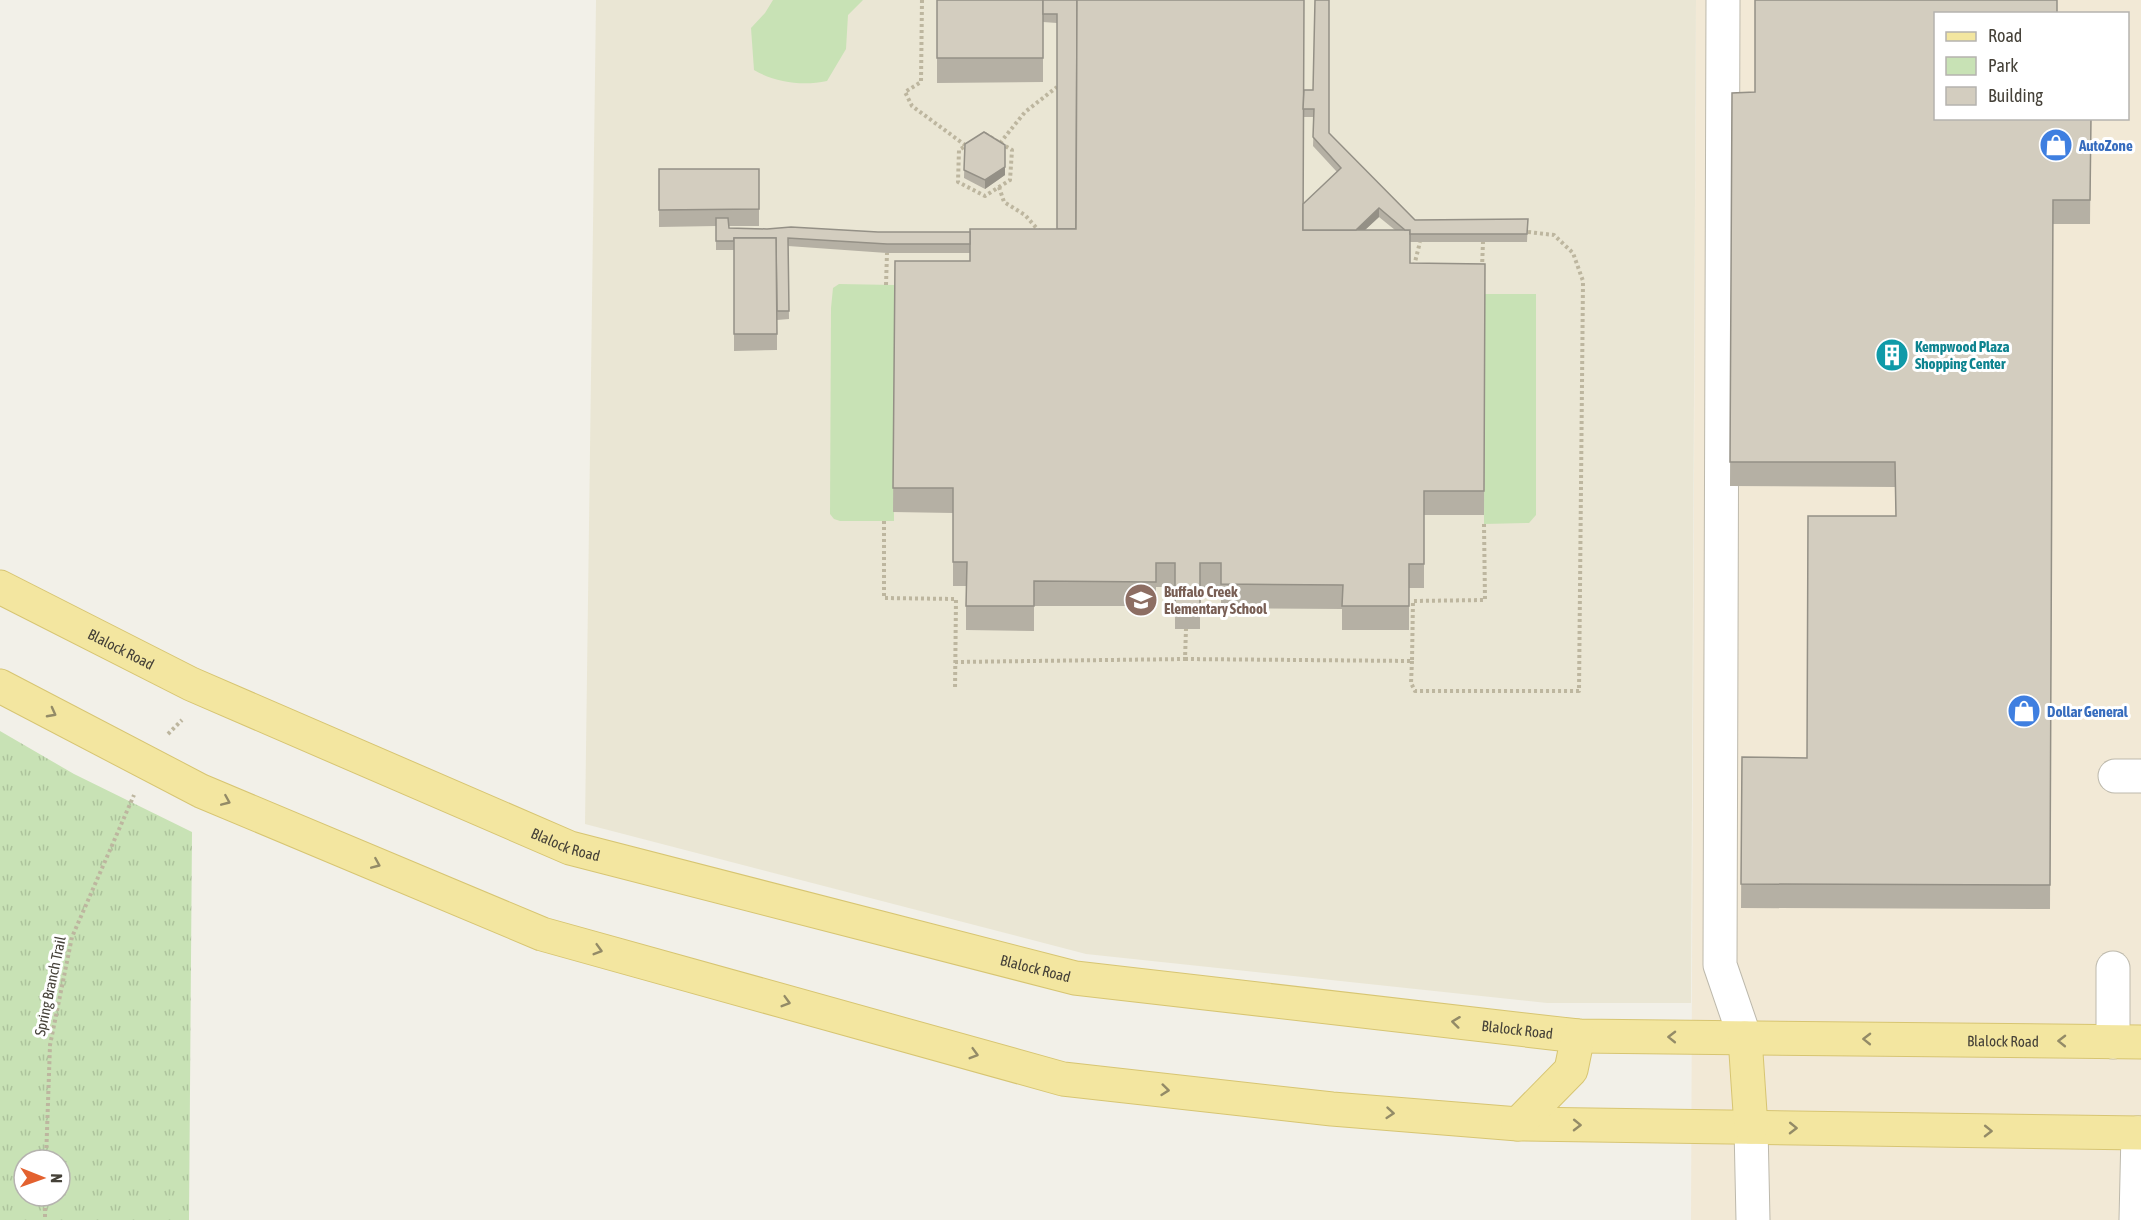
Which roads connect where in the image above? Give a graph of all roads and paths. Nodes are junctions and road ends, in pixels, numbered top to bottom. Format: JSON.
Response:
{"nodes":[{"id":1,"x":922,"y":0,"type":"edge"},
{"id":2,"x":1722,"y":0,"type":"edge"},
{"id":3,"x":1057,"y":87,"type":"edge"},
{"id":4,"x":1000,"y":143,"type":"junction"},
{"id":5,"x":965,"y":146,"type":"junction"},
{"id":6,"x":999,"y":187,"type":"junction"},
{"id":7,"x":1041,"y":232,"type":"edge"},
{"id":8,"x":1528,"y":232,"type":"edge"},
{"id":9,"x":1420,"y":242,"type":"edge"},
{"id":10,"x":1483,"y":242,"type":"edge"},
{"id":11,"x":887,"y":253,"type":"edge"},
{"id":12,"x":1414,"y":272,"type":"edge"},
{"id":13,"x":1482,"y":276,"type":"edge"},
{"id":14,"x":886,"y":285,"type":"dead end"},
{"id":15,"x":884,"y":521,"type":"dead end"},
{"id":16,"x":1484,"y":524,"type":"dead end"},
{"id":17,"x":0,"y":587,"type":"edge"},
{"id":18,"x":1186,"y":629,"type":"edge"},
{"id":19,"x":1185,"y":659,"type":"junction"},
{"id":20,"x":1412,"y":661,"type":"junction"},
{"id":21,"x":955,"y":662,"type":"junction"},
{"id":22,"x":0,"y":686,"type":"edge"},
{"id":23,"x":955,"y":690,"type":"dead end"},
{"id":24,"x":189,"y":712,"type":"dead end"},
{"id":25,"x":161,"y":742,"type":"dead end"},
{"id":26,"x":135,"y":794,"type":"dead end"},
{"id":27,"x":2113,"y":968,"type":"dead end"},
{"id":28,"x":1578,"y":1036,"type":"junction"},
{"id":29,"x":1745,"y":1038,"type":"junction"},
{"id":30,"x":2127,"y":1042,"type":"edge"},
{"id":31,"x":1518,"y":1124,"type":"junction"},
{"id":32,"x":1751,"y":1127,"type":"junction"},
{"id":33,"x":2139,"y":1133,"type":"edge"},
{"id":34,"x":46,"y":1148,"type":"edge"},
{"id":35,"x":1753,"y":1220,"type":"edge"},
{"id":36,"x":2136,"y":1220,"type":"edge"}],
"edges":[{"from":1,"to":5,"type":"path"},
{"from":2,"to":29,"type":"lane"},
{"from":3,"to":4,"type":"path"},
{"from":4,"to":5,"type":"path"},
{"from":4,"to":6,"type":"path"},
{"from":5,"to":6,"type":"path"},
{"from":6,"to":7,"type":"path"},
{"from":8,"to":20,"type":"path"},
{"from":9,"to":12,"type":"path"},
{"from":10,"to":13,"type":"path"},
{"from":11,"to":14,"type":"path"},
{"from":15,"to":21,"type":"path"},
{"from":16,"to":20,"type":"path"},
{"from":28,"to":17,"type":"main road","name":"Blalock Road","one_way":true},
{"from":18,"to":19,"type":"path"},
{"from":19,"to":20,"type":"path"},
{"from":19,"to":21,"type":"path"},
{"from":21,"to":23,"type":"path"},
{"from":22,"to":31,"type":"main road","one_way":true},
{"from":24,"to":25,"type":"path"},
{"from":26,"to":34,"type":"path","name":"Spring Branch Trail"},
{"from":27,"to":30,"type":"lane"},
{"from":29,"to":28,"type":"main road","name":"Blalock Road","one_way":true},
{"from":28,"to":31,"type":"main road"},
{"from":30,"to":29,"type":"main road","name":"Blalock Road","one_way":true},
{"from":29,"to":32,"type":"main road"},
{"from":31,"to":32,"type":"main road","one_way":true},
{"from":32,"to":33,"type":"main road","one_way":true},
{"from":32,"to":35,"type":"lane"},
{"from":33,"to":36,"type":"lane"}]}
